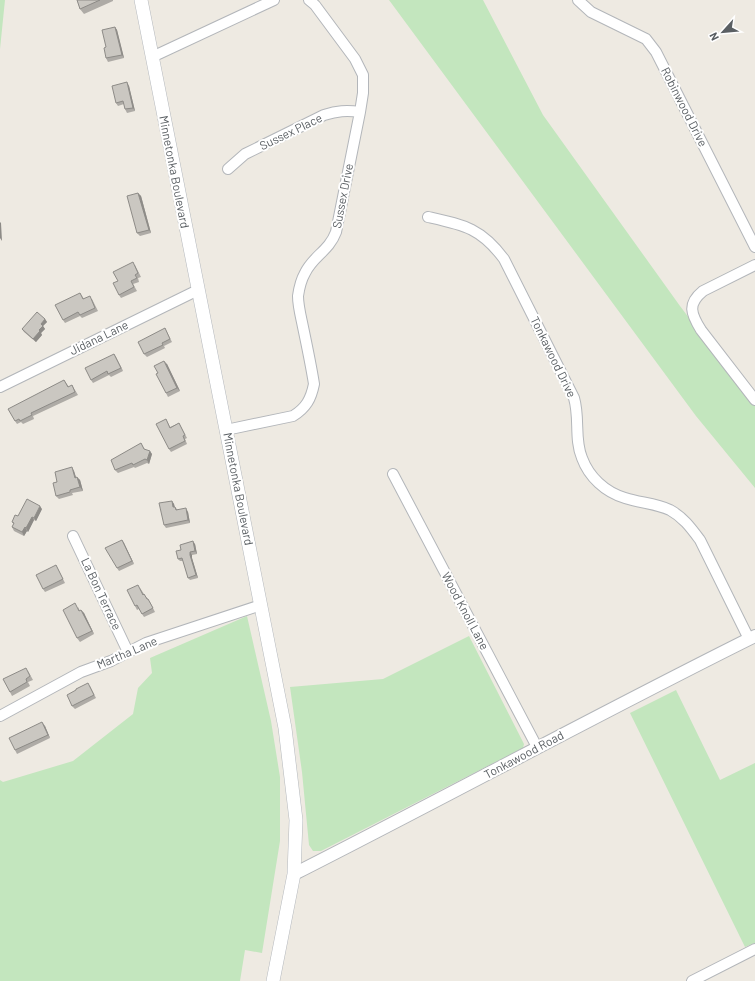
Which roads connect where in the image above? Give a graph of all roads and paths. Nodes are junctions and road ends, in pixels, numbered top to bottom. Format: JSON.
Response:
{"nodes":[{"id":1,"x":140,"y":0,"type":"edge"},
{"id":2,"x":274,"y":0,"type":"edge"},
{"id":3,"x":309,"y":0,"type":"edge"},
{"id":4,"x":578,"y":0,"type":"edge"},
{"id":5,"x":152,"y":57,"type":"junction"},
{"id":6,"x":360,"y":112,"type":"junction"},
{"id":7,"x":228,"y":169,"type":"dead end"},
{"id":8,"x":428,"y":217,"type":"dead end"},
{"id":9,"x":755,"y":247,"type":"edge"},
{"id":10,"x":755,"y":265,"type":"edge"},
{"id":11,"x":198,"y":290,"type":"junction"},
{"id":12,"x":0,"y":387,"type":"edge"},
{"id":13,"x":755,"y":400,"type":"edge"},
{"id":14,"x":226,"y":430,"type":"junction"},
{"id":15,"x":393,"y":474,"type":"dead end"},
{"id":16,"x":73,"y":536,"type":"dead end"},
{"id":17,"x":260,"y":605,"type":"junction"},
{"id":18,"x":752,"y":637,"type":"edge"},
{"id":19,"x":128,"y":652,"type":"junction"},
{"id":20,"x":0,"y":716,"type":"edge"},
{"id":21,"x":537,"y":747,"type":"junction"},
{"id":22,"x":294,"y":874,"type":"junction"},
{"id":23,"x":755,"y":950,"type":"edge"},
{"id":24,"x":272,"y":981,"type":"edge"},
{"id":25,"x":692,"y":981,"type":"edge"}],
"edges":[{"from":1,"to":5,"type":"main road","name":"Minnetonka Boulevard"},
{"from":2,"to":5,"type":"street"},
{"from":3,"to":6,"type":"street","name":"Sussex Drive"},
{"from":4,"to":9,"type":"street","name":"Robinwood Drive"},
{"from":5,"to":11,"type":"main road","name":"Minnetonka Boulevard"},
{"from":6,"to":7,"type":"street","name":"Sussex Place"},
{"from":6,"to":14,"type":"street","name":"Sussex Drive"},
{"from":8,"to":18,"type":"street","name":"Tonkawood Drive"},
{"from":10,"to":13,"type":"street"},
{"from":11,"to":12,"type":"street","name":"Jidana Lane"},
{"from":11,"to":14,"type":"main road","name":"Minnetonka Boulevard"},
{"from":14,"to":17,"type":"main road","name":"Minnetonka Boulevard"},
{"from":15,"to":21,"type":"street","name":"Wood Knoll Lane"},
{"from":16,"to":19,"type":"street","name":"La Bon Terrace"},
{"from":17,"to":19,"type":"street","name":"Martha Lane"},
{"from":17,"to":22,"type":"main road","name":"Minnetonka Boulevard"},
{"from":18,"to":21,"type":"street","name":"Tonkawood Road"},
{"from":19,"to":20,"type":"street","name":"Martha Lane"},
{"from":21,"to":22,"type":"street","name":"Tonkawood Road"},
{"from":22,"to":24,"type":"main road","name":"Minnetonka Boulevard"},
{"from":23,"to":25,"type":"street"}]}
